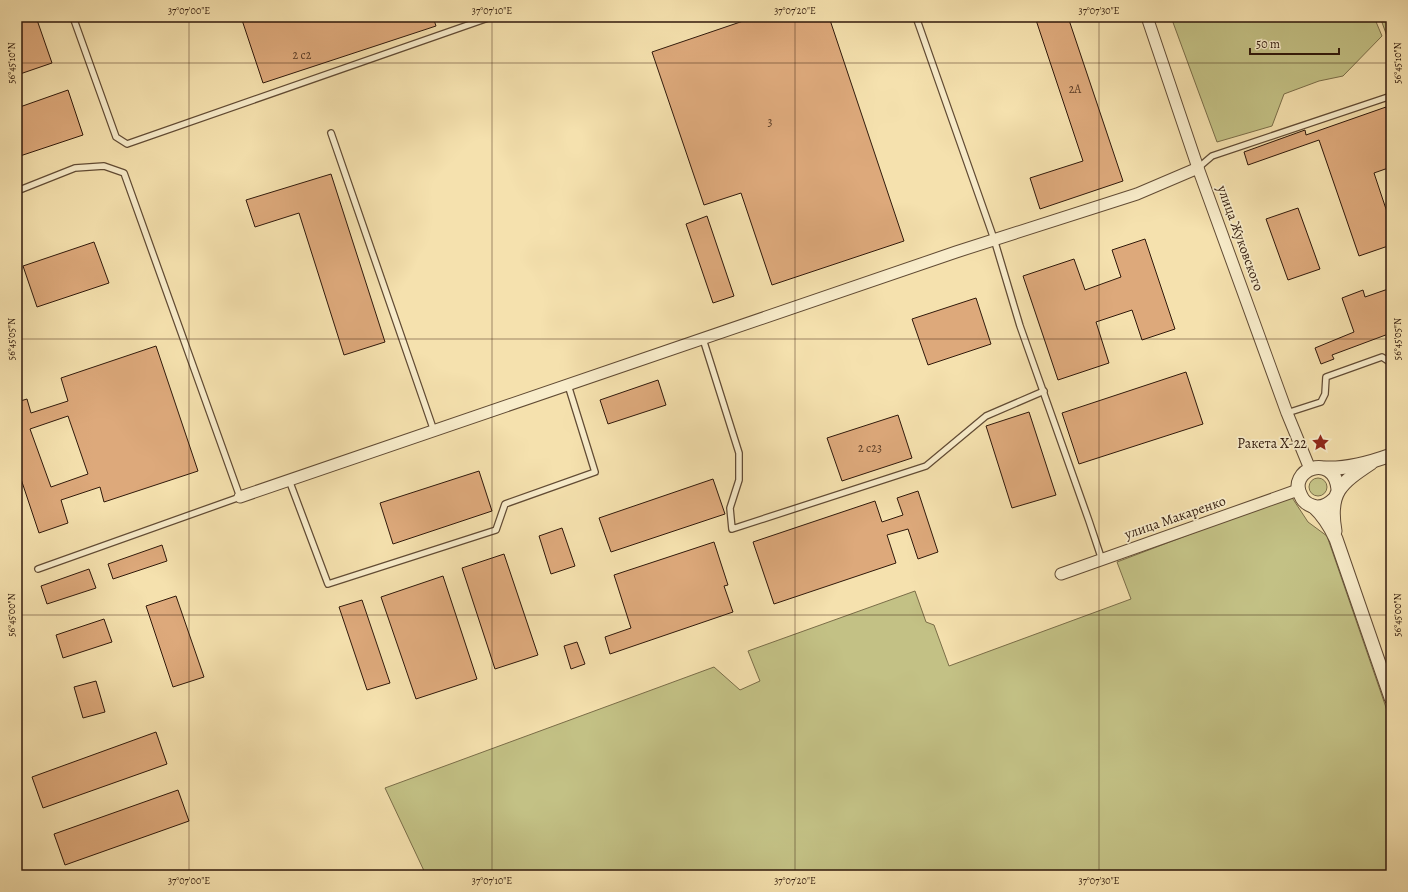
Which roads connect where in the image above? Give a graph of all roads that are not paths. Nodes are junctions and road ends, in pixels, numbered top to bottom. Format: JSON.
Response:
{"nodes":[{"id":1,"x":73,"y":17,"type":"edge"},
{"id":2,"x":491,"y":17,"type":"edge"},
{"id":3,"x":916,"y":17,"type":"edge"},
{"id":4,"x":1147,"y":17,"type":"edge"},
{"id":5,"x":1391,"y":96,"type":"edge"},
{"id":6,"x":331,"y":133,"type":"dead end"},
{"id":7,"x":1198,"y":168,"type":"junction"},
{"id":8,"x":17,"y":191,"type":"edge"},
{"id":9,"x":994,"y":239,"type":"junction"},
{"id":10,"x":703,"y":339,"type":"junction"},
{"id":11,"x":1391,"y":363,"type":"edge"},
{"id":12,"x":568,"y":385,"type":"junction"},
{"id":13,"x":1044,"y":391,"type":"junction"},
{"id":14,"x":1287,"y":413,"type":"junction"},
{"id":15,"x":434,"y":431,"type":"junction"},
{"id":16,"x":1391,"y":455,"type":"edge"},
{"id":17,"x":1371,"y":463,"type":"junction"},
{"id":18,"x":1325,"y":468,"type":"junction"},
{"id":19,"x":1310,"y":469,"type":"junction"},
{"id":20,"x":289,"y":480,"type":"junction"},
{"id":21,"x":1298,"y":490,"type":"junction"},
{"id":22,"x":1336,"y":494,"type":"junction"},
{"id":23,"x":240,"y":497,"type":"junction"},
{"id":24,"x":1313,"y":506,"type":"junction"},
{"id":25,"x":1336,"y":539,"type":"junction"},
{"id":26,"x":1102,"y":560,"type":"junction"},
{"id":27,"x":38,"y":569,"type":"dead end"},
{"id":28,"x":1061,"y":574,"type":"dead end"},
{"id":29,"x":1391,"y":698,"type":"edge"}],
"edges":[{"from":1,"to":2,"type":"lane"},
{"from":3,"to":9,"type":"lane"},
{"from":4,"to":7,"type":"street","name":"улица Жуковского"},
{"from":5,"to":7,"type":"lane"},
{"from":6,"to":15,"type":"lane"},
{"from":7,"to":9,"type":"street"},
{"from":7,"to":14,"type":"street","name":"улица Жуковского"},
{"from":8,"to":23,"type":"lane"},
{"from":9,"to":10,"type":"street"},
{"from":9,"to":13,"type":"lane"},
{"from":10,"to":12,"type":"street"},
{"from":10,"to":13,"type":"lane"},
{"from":11,"to":14,"type":"lane"},
{"from":12,"to":15,"type":"street"},
{"from":12,"to":20,"type":"lane"},
{"from":13,"to":26,"type":"lane"},
{"from":14,"to":19,"type":"street","name":"улица Жуковского"},
{"from":15,"to":20,"type":"street"},
{"from":16,"to":17,"type":"street"},
{"from":17,"to":18,"type":"street"},
{"from":17,"to":22,"type":"street"},
{"from":18,"to":19,"type":"street"},
{"from":18,"to":22,"type":"street"},
{"from":19,"to":21,"type":"street"},
{"from":20,"to":23,"type":"street"},
{"from":21,"to":24,"type":"street"},
{"from":21,"to":26,"type":"street","name":"улица Макаренко"},
{"from":22,"to":24,"type":"street"},
{"from":22,"to":25,"type":"street"},
{"from":23,"to":27,"type":"lane"},
{"from":24,"to":25,"type":"street"},
{"from":25,"to":29,"type":"street"},
{"from":26,"to":28,"type":"street","name":"улица Макаренко"}]}
